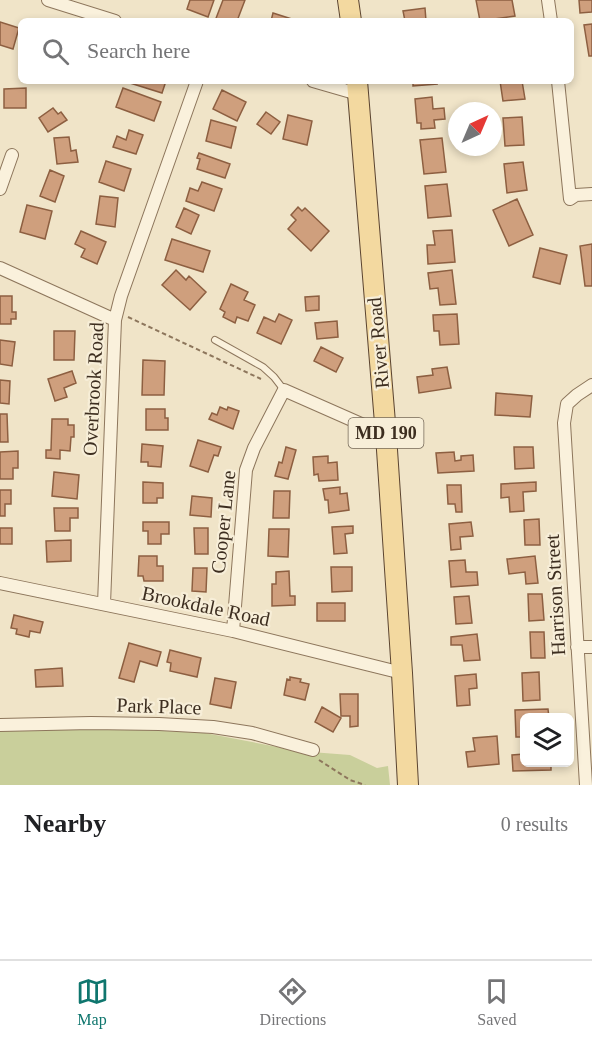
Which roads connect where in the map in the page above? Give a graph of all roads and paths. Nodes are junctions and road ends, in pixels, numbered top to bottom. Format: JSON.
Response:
{"nodes":[{"id":1,"x":48,"y":0,"type":"edge"},
{"id":2,"x":348,"y":0,"type":"edge"},
{"id":3,"x":548,"y":0,"type":"edge"},
{"id":4,"x":105,"y":18,"type":"edge"},
{"id":5,"x":351,"y":18,"type":"edge"},
{"id":6,"x":551,"y":18,"type":"edge"},
{"id":7,"x":196,"y":84,"type":"edge"},
{"id":8,"x":332,"y":84,"type":"edge"},
{"id":9,"x":558,"y":84,"type":"edge"},
{"id":10,"x":358,"y":88,"type":"edge"},
{"id":11,"x":12,"y":155,"type":"dead end"},
{"id":12,"x":0,"y":189,"type":"edge"},
{"id":13,"x":592,"y":194,"type":"edge"},
{"id":14,"x":0,"y":268,"type":"edge"},
{"id":15,"x":116,"y":316,"type":"junction"},
{"id":16,"x":214,"y":340,"type":"dead end"},
{"id":17,"x":592,"y":385,"type":"edge"},
{"id":18,"x":284,"y":390,"type":"junction"},
{"id":19,"x":386,"y":435,"type":"junction"},
{"id":20,"x":0,"y":583,"type":"edge"},
{"id":21,"x":104,"y":604,"type":"junction"},
{"id":22,"x":233,"y":631,"type":"junction"},
{"id":23,"x":577,"y":647,"type":"junction"},
{"id":24,"x":592,"y":647,"type":"edge"},
{"id":25,"x":402,"y":673,"type":"junction"},
{"id":26,"x":0,"y":725,"type":"edge"},
{"id":27,"x":313,"y":750,"type":"joint"},
{"id":28,"x":365,"y":785,"type":"edge"},
{"id":29,"x":408,"y":785,"type":"edge"},
{"id":30,"x":586,"y":785,"type":"edge"}],
"edges":[{"from":1,"to":4,"type":"street"},
{"from":2,"to":5,"type":"main road"},
{"from":3,"to":6,"type":"street"},
{"from":7,"to":15,"type":"street","name":"Overbrook Road"},
{"from":8,"to":10,"type":"street"},
{"from":9,"to":13,"type":"street"},
{"from":10,"to":19,"type":"main road","name":"River Road","number":"MD 190"},
{"from":11,"to":12,"type":"street"},
{"from":14,"to":15,"type":"street"},
{"from":15,"to":18,"type":"path"},
{"from":15,"to":21,"type":"street","name":"Overbrook Road"},
{"from":16,"to":18,"type":"lane"},
{"from":17,"to":23,"type":"street","name":"Harrison Street"},
{"from":18,"to":19,"type":"street"},
{"from":18,"to":22,"type":"street","name":"Cooper Lane"},
{"from":19,"to":25,"type":"main road","name":"River Road","number":"MD 190"},
{"from":20,"to":21,"type":"street","name":"Brookdale Road"},
{"from":21,"to":22,"type":"street","name":"Brookdale Road"},
{"from":22,"to":25,"type":"street","name":"Brookdale Road"},
{"from":23,"to":24,"type":"street"},
{"from":23,"to":30,"type":"street","name":"Harrison Street"},
{"from":25,"to":29,"type":"main road","name":"River Road","number":"MD 190"},
{"from":26,"to":27,"type":"street","name":"Park Place"},
{"from":27,"to":28,"type":"path"}]}
